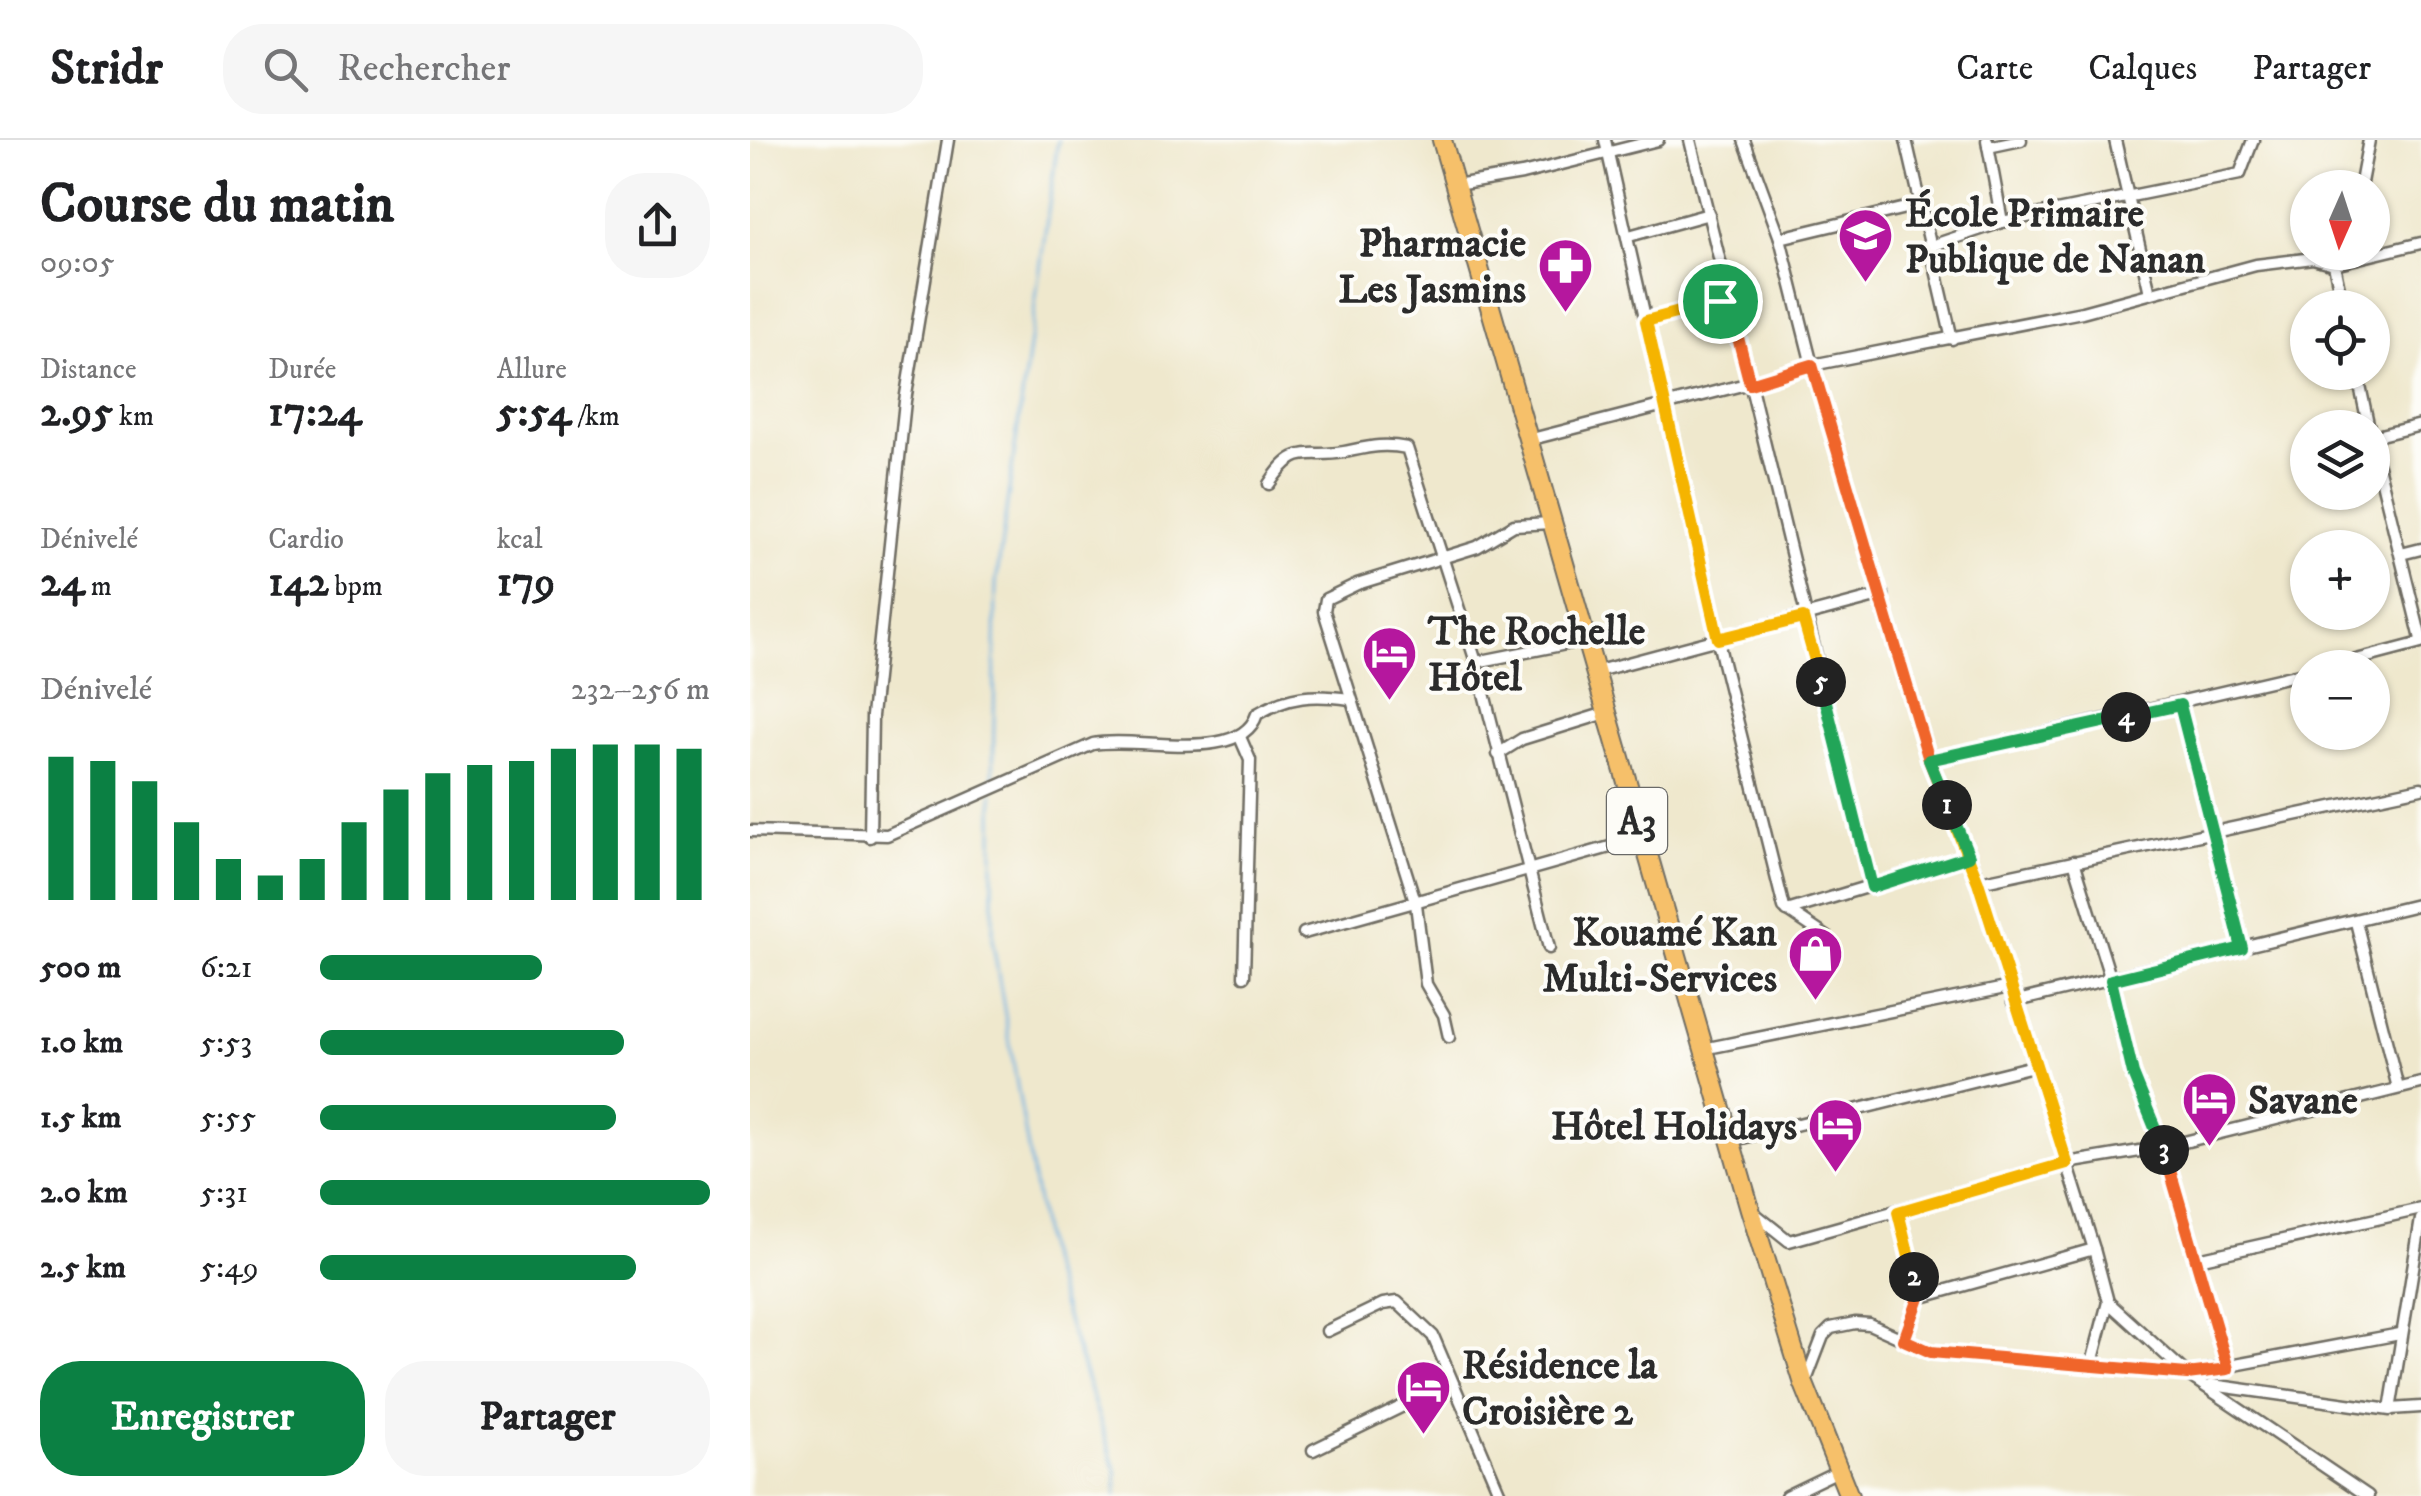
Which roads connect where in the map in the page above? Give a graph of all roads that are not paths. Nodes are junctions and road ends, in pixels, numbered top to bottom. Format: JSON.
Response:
{"nodes":[{"id":1,"x":948,"y":140,"type":"edge"},
{"id":2,"x":1442,"y":140,"type":"edge"},
{"id":3,"x":1605,"y":140,"type":"edge"},
{"id":4,"x":1658,"y":140,"type":"edge"},
{"id":5,"x":1690,"y":140,"type":"edge"},
{"id":6,"x":1744,"y":140,"type":"edge"},
{"id":7,"x":1906,"y":140,"type":"edge"},
{"id":8,"x":2021,"y":140,"type":"edge"},
{"id":9,"x":2115,"y":140,"type":"edge"},
{"id":10,"x":2253,"y":140,"type":"edge"},
{"id":11,"x":2369,"y":140,"type":"edge"},
{"id":12,"x":1987,"y":144,"type":"edge"},
{"id":13,"x":1608,"y":154,"type":"junction"},
{"id":14,"x":2363,"y":170,"type":"edge"},
{"id":15,"x":1456,"y":185,"type":"junction"},
{"id":16,"x":2129,"y":200,"type":"junction"},
{"id":17,"x":1918,"y":205,"type":"junction"},
{"id":18,"x":1710,"y":214,"type":"junction"},
{"id":19,"x":2002,"y":222,"type":"junction"},
{"id":20,"x":1629,"y":236,"type":"junction"},
{"id":21,"x":1780,"y":238,"type":"junction"},
{"id":22,"x":2421,"y":243,"type":"edge"},
{"id":23,"x":1928,"y":247,"type":"junction"},
{"id":24,"x":2390,"y":248,"type":"edge"},
{"id":25,"x":2290,"y":261,"type":"edge"},
{"id":26,"x":2150,"y":293,"type":"junction"},
{"id":27,"x":1728,"y":299,"type":"junction"},
{"id":28,"x":1646,"y":321,"type":"junction"},
{"id":29,"x":1952,"y":340,"type":"junction"},
{"id":30,"x":1812,"y":365,"type":"junction"},
{"id":31,"x":1750,"y":384,"type":"junction"},
{"id":32,"x":1665,"y":406,"type":"junction"},
{"id":33,"x":2421,"y":425,"type":"edge"},
{"id":34,"x":2390,"y":434,"type":"edge"},
{"id":35,"x":1528,"y":440,"type":"junction"},
{"id":36,"x":1270,"y":484,"type":"dead end"},
{"id":37,"x":2390,"y":510,"type":"edge"},
{"id":38,"x":1551,"y":523,"type":"junction"},
{"id":39,"x":2421,"y":549,"type":"edge"},
{"id":40,"x":2401,"y":554,"type":"junction"},
{"id":41,"x":1441,"y":557,"type":"junction"},
{"id":42,"x":1883,"y":595,"type":"junction"},
{"id":43,"x":1803,"y":618,"type":"junction"},
{"id":44,"x":1718,"y":639,"type":"junction"},
{"id":45,"x":1586,"y":640,"type":"junction"},
{"id":46,"x":2421,"y":641,"type":"edge"},
{"id":47,"x":2389,"y":650,"type":"edge"},
{"id":48,"x":1476,"y":662,"type":"junction"},
{"id":49,"x":1594,"y":672,"type":"junction"},
{"id":50,"x":2290,"y":677,"type":"edge"},
{"id":51,"x":1350,"y":699,"type":"junction"},
{"id":52,"x":2180,"y":705,"type":"junction"},
{"id":53,"x":1606,"y":713,"type":"junction"},
{"id":54,"x":1240,"y":737,"type":"junction"},
{"id":55,"x":1498,"y":754,"type":"junction"},
{"id":56,"x":1929,"y":760,"type":"junction"},
{"id":57,"x":2421,"y":788,"type":"edge"},
{"id":58,"x":750,"y":831,"type":"edge"},
{"id":59,"x":2211,"y":832,"type":"junction"},
{"id":60,"x":870,"y":837,"type":"junction"},
{"id":61,"x":1642,"y":838,"type":"junction"},
{"id":62,"x":1969,"y":856,"type":"junction"},
{"id":63,"x":2074,"y":861,"type":"junction"},
{"id":64,"x":1530,"y":870,"type":"junction"},
{"id":65,"x":1978,"y":882,"type":"junction"},
{"id":66,"x":1872,"y":887,"type":"junction"},
{"id":67,"x":1416,"y":904,"type":"junction"},
{"id":68,"x":2421,"y":904,"type":"edge"},
{"id":69,"x":1787,"y":910,"type":"junction"},
{"id":70,"x":2356,"y":922,"type":"junction"},
{"id":71,"x":1304,"y":932,"type":"dead end"},
{"id":72,"x":1549,"y":948,"type":"dead end"},
{"id":73,"x":2242,"y":948,"type":"junction"},
{"id":74,"x":1834,"y":949,"type":"dead end"},
{"id":75,"x":1244,"y":976,"type":"dead end"},
{"id":76,"x":2111,"y":980,"type":"junction"},
{"id":77,"x":2010,"y":986,"type":"junction"},
{"id":78,"x":2013,"y":1002,"type":"junction"},
{"id":79,"x":1449,"y":1037,"type":"dead end"},
{"id":80,"x":1703,"y":1050,"type":"junction"},
{"id":81,"x":2033,"y":1066,"type":"junction"},
{"id":82,"x":2421,"y":1083,"type":"edge"},
{"id":83,"x":2398,"y":1088,"type":"junction"},
{"id":84,"x":1730,"y":1142,"type":"junction"},
{"id":85,"x":2164,"y":1147,"type":"junction"},
{"id":86,"x":2067,"y":1163,"type":"junction"},
{"id":87,"x":2421,"y":1209,"type":"edge"},
{"id":88,"x":1750,"y":1210,"type":"junction"},
{"id":89,"x":1898,"y":1212,"type":"junction"},
{"id":90,"x":2421,"y":1219,"type":"edge"},
{"id":91,"x":2094,"y":1250,"type":"junction"},
{"id":92,"x":2198,"y":1258,"type":"junction"},
{"id":93,"x":1919,"y":1298,"type":"junction"},
{"id":94,"x":2108,"y":1302,"type":"junction"},
{"id":95,"x":1328,"y":1331,"type":"dead end"},
{"id":96,"x":2400,"y":1334,"type":"junction"},
{"id":97,"x":1904,"y":1340,"type":"junction"},
{"id":98,"x":2092,"y":1363,"type":"junction"},
{"id":99,"x":2228,"y":1369,"type":"junction"},
{"id":100,"x":2187,"y":1374,"type":"junction"},
{"id":101,"x":1450,"y":1383,"type":"junction"},
{"id":102,"x":1804,"y":1384,"type":"junction"},
{"id":103,"x":2206,"y":1384,"type":"junction"},
{"id":104,"x":2421,"y":1407,"type":"edge"},
{"id":105,"x":2390,"y":1409,"type":"junction"},
{"id":106,"x":1312,"y":1450,"type":"dead end"},
{"id":107,"x":1838,"y":1471,"type":"junction"},
{"id":108,"x":1501,"y":1496,"type":"edge"},
{"id":109,"x":1786,"y":1496,"type":"edge"},
{"id":110,"x":1849,"y":1496,"type":"edge"},
{"id":111,"x":2368,"y":1496,"type":"edge"}],
"edges":[{"from":1,"to":60,"type":"street"},
{"from":2,"to":15,"type":"highway","number":"A3"},
{"from":3,"to":13,"type":"street"},
{"from":4,"to":13,"type":"street"},
{"from":5,"to":18,"type":"street"},
{"from":6,"to":21,"type":"street"},
{"from":7,"to":17,"type":"street"},
{"from":8,"to":12,"type":"street"},
{"from":9,"to":16,"type":"street"},
{"from":10,"to":16,"type":"street"},
{"from":11,"to":14,"type":"street"},
{"from":12,"to":19,"type":"street"},
{"from":13,"to":15,"type":"street"},
{"from":13,"to":20,"type":"street"},
{"from":15,"to":35,"type":"highway","number":"A3"},
{"from":16,"to":19,"type":"street"},
{"from":16,"to":26,"type":"street"},
{"from":17,"to":21,"type":"street"},
{"from":17,"to":23,"type":"street"},
{"from":18,"to":20,"type":"street"},
{"from":18,"to":27,"type":"street"},
{"from":19,"to":23,"type":"street"},
{"from":20,"to":28,"type":"street"},
{"from":21,"to":30,"type":"street"},
{"from":22,"to":24,"type":"street"},
{"from":23,"to":29,"type":"street"},
{"from":25,"to":26,"type":"street"},
{"from":26,"to":29,"type":"street"},
{"from":27,"to":28,"type":"street"},
{"from":27,"to":31,"type":"street"},
{"from":28,"to":32,"type":"street"},
{"from":29,"to":30,"type":"street"},
{"from":30,"to":31,"type":"street"},
{"from":30,"to":42,"type":"street"},
{"from":31,"to":32,"type":"street"},
{"from":31,"to":43,"type":"street"},
{"from":32,"to":35,"type":"street"},
{"from":32,"to":44,"type":"street"},
{"from":33,"to":34,"type":"street"},
{"from":35,"to":38,"type":"highway","number":"A3"},
{"from":36,"to":41,"type":"street"},
{"from":37,"to":40,"type":"street"},
{"from":38,"to":41,"type":"street"},
{"from":38,"to":45,"type":"highway","number":"A3"},
{"from":39,"to":40,"type":"street"},
{"from":40,"to":46,"type":"street"},
{"from":41,"to":48,"type":"street"},
{"from":41,"to":51,"type":"street"},
{"from":42,"to":43,"type":"street"},
{"from":42,"to":56,"type":"street"},
{"from":43,"to":44,"type":"street"},
{"from":43,"to":66,"type":"street"},
{"from":44,"to":49,"type":"street"},
{"from":44,"to":69,"type":"street"},
{"from":45,"to":48,"type":"street"},
{"from":45,"to":49,"type":"highway","number":"A3"},
{"from":46,"to":47,"type":"street"},
{"from":48,"to":55,"type":"street"},
{"from":49,"to":53,"type":"highway","number":"A3"},
{"from":50,"to":52,"type":"street"},
{"from":51,"to":54,"type":"street"},
{"from":51,"to":67,"type":"street"},
{"from":52,"to":56,"type":"street"},
{"from":52,"to":59,"type":"street"},
{"from":53,"to":55,"type":"street"},
{"from":53,"to":61,"type":"highway","number":"A3"},
{"from":54,"to":60,"type":"street"},
{"from":54,"to":75,"type":"street"},
{"from":55,"to":64,"type":"street"},
{"from":56,"to":62,"type":"street"},
{"from":57,"to":59,"type":"street"},
{"from":58,"to":60,"type":"street"},
{"from":59,"to":63,"type":"street"},
{"from":59,"to":73,"type":"street"},
{"from":61,"to":64,"type":"street"},
{"from":61,"to":80,"type":"highway","number":"A3"},
{"from":62,"to":65,"type":"street"},
{"from":62,"to":66,"type":"street"},
{"from":63,"to":65,"type":"street"},
{"from":63,"to":76,"type":"street"},
{"from":64,"to":67,"type":"street"},
{"from":64,"to":72,"type":"street"},
{"from":65,"to":77,"type":"street"},
{"from":66,"to":69,"type":"street"},
{"from":67,"to":71,"type":"street"},
{"from":67,"to":79,"type":"street"},
{"from":68,"to":70,"type":"street"},
{"from":69,"to":74,"type":"street"},
{"from":70,"to":73,"type":"street"},
{"from":70,"to":83,"type":"street"},
{"from":73,"to":76,"type":"street"},
{"from":76,"to":78,"type":"street"},
{"from":76,"to":85,"type":"street"},
{"from":77,"to":78,"type":"street"},
{"from":77,"to":80,"type":"street"},
{"from":78,"to":81,"type":"street"},
{"from":80,"to":84,"type":"highway","number":"A3"},
{"from":81,"to":84,"type":"street"},
{"from":81,"to":86,"type":"street"},
{"from":82,"to":83,"type":"street"},
{"from":83,"to":85,"type":"street"},
{"from":84,"to":88,"type":"highway","number":"A3"},
{"from":85,"to":86,"type":"street"},
{"from":85,"to":92,"type":"street"},
{"from":86,"to":89,"type":"street"},
{"from":86,"to":91,"type":"street"},
{"from":87,"to":92,"type":"street"},
{"from":88,"to":89,"type":"street"},
{"from":88,"to":102,"type":"highway","number":"A3"},
{"from":89,"to":93,"type":"street"},
{"from":90,"to":96,"type":"street"},
{"from":91,"to":93,"type":"street"},
{"from":91,"to":94,"type":"street"},
{"from":92,"to":99,"type":"street"},
{"from":93,"to":97,"type":"street"},
{"from":94,"to":98,"type":"street"},
{"from":94,"to":100,"type":"street"},
{"from":95,"to":101,"type":"street"},
{"from":96,"to":99,"type":"street"},
{"from":96,"to":105,"type":"street"},
{"from":97,"to":98,"type":"street"},
{"from":97,"to":102,"type":"street"},
{"from":98,"to":100,"type":"street"},
{"from":99,"to":100,"type":"street"},
{"from":100,"to":103,"type":"street"},
{"from":101,"to":106,"type":"street"},
{"from":101,"to":108,"type":"street"},
{"from":102,"to":107,"type":"highway","number":"A3"},
{"from":103,"to":105,"type":"street"},
{"from":103,"to":111,"type":"street"},
{"from":104,"to":105,"type":"street"},
{"from":107,"to":109,"type":"street"},
{"from":107,"to":110,"type":"highway","number":"A3"}]}
